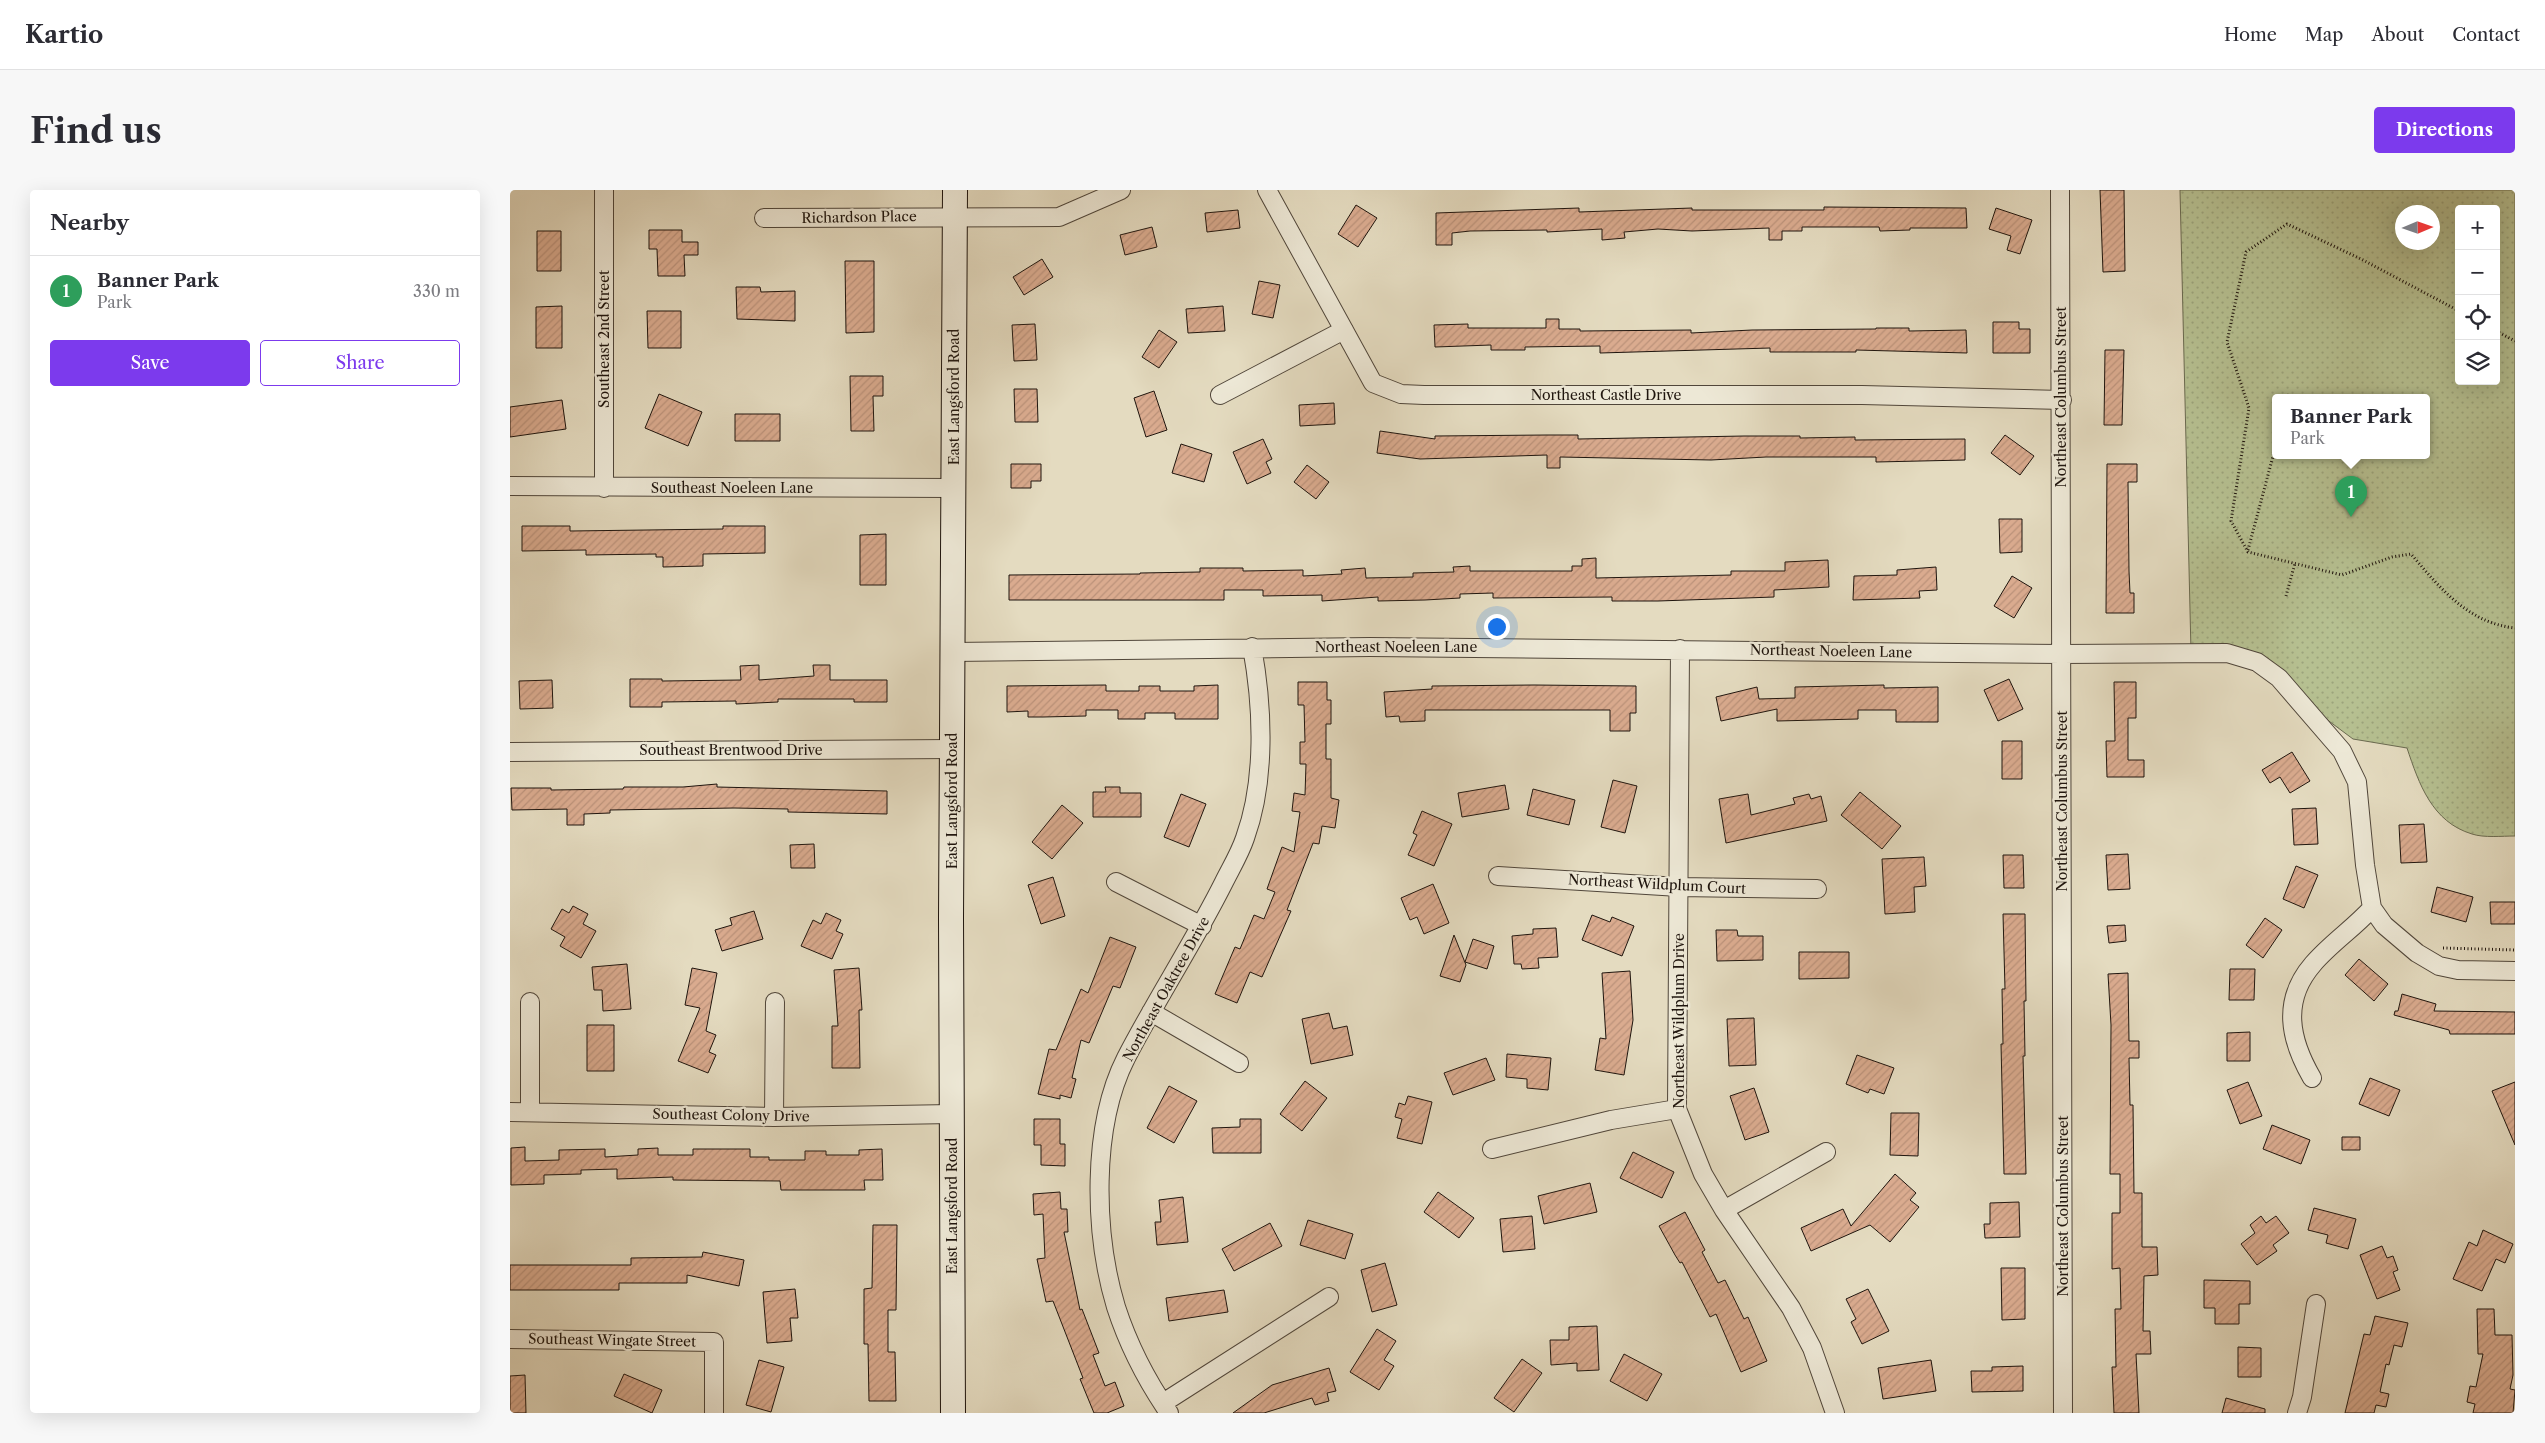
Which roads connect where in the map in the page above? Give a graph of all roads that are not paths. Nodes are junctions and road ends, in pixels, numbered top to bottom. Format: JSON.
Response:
{"nodes":[{"id":1,"x":604,"y":190,"type":"edge"},
{"id":2,"x":955,"y":190,"type":"edge"},
{"id":3,"x":1121,"y":190,"type":"edge"},
{"id":4,"x":1268,"y":190,"type":"edge"},
{"id":5,"x":2060,"y":190,"type":"edge"},
{"id":6,"x":954,"y":216,"type":"junction"},
{"id":7,"x":764,"y":218,"type":"dead end"},
{"id":8,"x":1344,"y":330,"type":"junction"},
{"id":9,"x":1220,"y":395,"type":"dead end"},
{"id":10,"x":2062,"y":400,"type":"junction"},
{"id":11,"x":510,"y":486,"type":"edge"},
{"id":12,"x":604,"y":488,"type":"junction"},
{"id":13,"x":953,"y":488,"type":"junction"},
{"id":14,"x":1252,"y":647,"type":"junction"},
{"id":15,"x":1680,"y":649,"type":"junction"},
{"id":16,"x":952,"y":652,"type":"junction"},
{"id":17,"x":2061,"y":654,"type":"junction"},
{"id":18,"x":952,"y":749,"type":"junction"},
{"id":19,"x":510,"y":752,"type":"edge"},
{"id":20,"x":1498,"y":876,"type":"dead end"},
{"id":21,"x":1116,"y":882,"type":"dead end"},
{"id":22,"x":1679,"y":888,"type":"junction"},
{"id":23,"x":1817,"y":889,"type":"dead end"},
{"id":24,"x":2372,"y":908,"type":"junction"},
{"id":25,"x":1202,"y":926,"type":"junction"},
{"id":26,"x":2515,"y":971,"type":"edge"},
{"id":27,"x":530,"y":1002,"type":"dead end"},
{"id":28,"x":775,"y":1002,"type":"dead end"},
{"id":29,"x":1152,"y":1012,"type":"junction"},
{"id":30,"x":1239,"y":1063,"type":"dead end"},
{"id":31,"x":2312,"y":1078,"type":"dead end"},
{"id":32,"x":1677,"y":1109,"type":"junction"},
{"id":33,"x":510,"y":1112,"type":"edge"},
{"id":34,"x":530,"y":1112,"type":"junction"},
{"id":35,"x":952,"y":1114,"type":"junction"},
{"id":36,"x":774,"y":1117,"type":"junction"},
{"id":37,"x":1492,"y":1149,"type":"dead end"},
{"id":38,"x":1826,"y":1152,"type":"dead end"},
{"id":39,"x":1724,"y":1210,"type":"junction"},
{"id":40,"x":1329,"y":1297,"type":"dead end"},
{"id":41,"x":2316,"y":1304,"type":"dead end"},
{"id":42,"x":510,"y":1339,"type":"edge"},
{"id":43,"x":1166,"y":1408,"type":"edge"},
{"id":44,"x":714,"y":1413,"type":"edge"},
{"id":45,"x":953,"y":1413,"type":"edge"},
{"id":46,"x":1836,"y":1413,"type":"edge"},
{"id":47,"x":2063,"y":1413,"type":"edge"},
{"id":48,"x":2297,"y":1413,"type":"edge"}],
"edges":[{"from":1,"to":12,"type":"street","name":"Southeast 2nd Street"},
{"from":2,"to":6,"type":"street","name":"East Langsford Road"},
{"from":3,"to":6,"type":"street","name":"Richardson Place"},
{"from":4,"to":8,"type":"street","name":"Northeast Castle Drive"},
{"from":5,"to":10,"type":"street","name":"Northeast Columbus Street"},
{"from":6,"to":7,"type":"street","name":"Richardson Place"},
{"from":6,"to":13,"type":"street","name":"East Langsford Road"},
{"from":8,"to":9,"type":"street"},
{"from":8,"to":10,"type":"street","name":"Northeast Castle Drive"},
{"from":10,"to":17,"type":"street","name":"Northeast Columbus Street"},
{"from":11,"to":12,"type":"street","name":"Southeast Noeleen Lane"},
{"from":12,"to":13,"type":"street","name":"Southeast Noeleen Lane"},
{"from":13,"to":16,"type":"street","name":"East Langsford Road"},
{"from":14,"to":15,"type":"street","name":"Northeast Noeleen Lane"},
{"from":14,"to":16,"type":"street","name":"Northeast Noeleen Lane"},
{"from":14,"to":25,"type":"street","name":"Northeast Oaktree Drive"},
{"from":15,"to":17,"type":"street","name":"Northeast Noeleen Lane"},
{"from":15,"to":22,"type":"street","name":"Northeast Wildplum Drive"},
{"from":16,"to":18,"type":"street","name":"East Langsford Road"},
{"from":17,"to":24,"type":"street","name":"Northeast Noeleen Lane"},
{"from":17,"to":47,"type":"street","name":"Northeast Columbus Street"},
{"from":18,"to":19,"type":"street","name":"Southeast Brentwood Drive"},
{"from":18,"to":35,"type":"street","name":"East Langsford Road"},
{"from":20,"to":22,"type":"street","name":"Northeast Wildplum Court"},
{"from":21,"to":25,"type":"street"},
{"from":22,"to":23,"type":"street","name":"Northeast Wildplum Court"},
{"from":22,"to":32,"type":"street","name":"Northeast Wildplum Drive"},
{"from":24,"to":26,"type":"street","name":"Northeast Noeleen Lane"},
{"from":24,"to":31,"type":"street"},
{"from":25,"to":29,"type":"street","name":"Northeast Oaktree Drive"},
{"from":27,"to":34,"type":"street"},
{"from":28,"to":36,"type":"street"},
{"from":29,"to":30,"type":"street"},
{"from":29,"to":43,"type":"street","name":"Northeast Oaktree Drive"},
{"from":32,"to":37,"type":"street"},
{"from":32,"to":39,"type":"street","name":"Northeast Wildplum Drive"},
{"from":33,"to":34,"type":"street","name":"Southeast Colony Drive"},
{"from":34,"to":36,"type":"street","name":"Southeast Colony Drive"},
{"from":35,"to":36,"type":"street","name":"Southeast Colony Drive"},
{"from":35,"to":45,"type":"street","name":"East Langsford Road"},
{"from":38,"to":39,"type":"street"},
{"from":39,"to":46,"type":"street","name":"Northeast Wildplum Drive"},
{"from":40,"to":43,"type":"street"},
{"from":41,"to":48,"type":"street"},
{"from":42,"to":44,"type":"street","name":"Southeast Wingate Street"}]}
